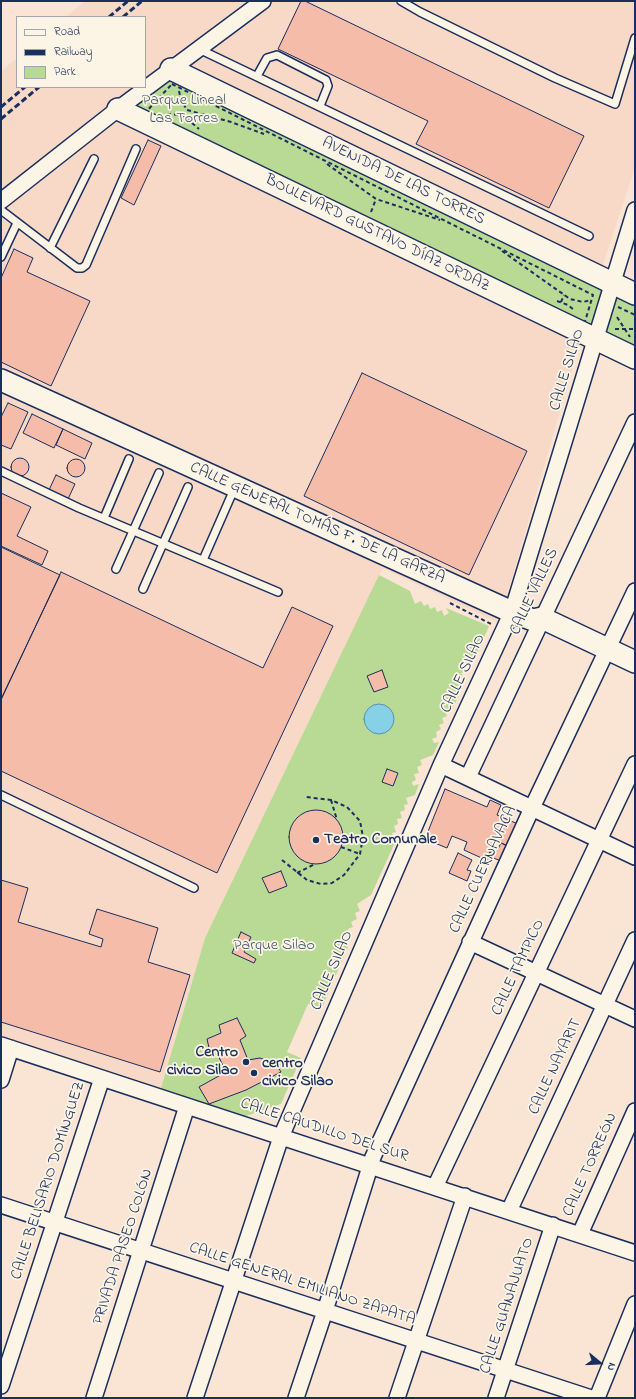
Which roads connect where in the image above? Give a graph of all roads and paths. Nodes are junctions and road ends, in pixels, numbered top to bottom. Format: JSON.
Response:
{"nodes":[{"id":1,"x":264,"y":1,"type":"edge"},
{"id":2,"x":401,"y":1,"type":"edge"},
{"id":3,"x":635,"y":38,"type":"edge"},
{"id":4,"x":199,"y":49,"type":"junction"},
{"id":5,"x":257,"y":76,"type":"junction"},
{"id":6,"x":175,"y":79,"type":"junction"},
{"id":7,"x":320,"y":106,"type":"junction"},
{"id":8,"x":118,"y":109,"type":"junction"},
{"id":9,"x":187,"y":110,"type":"junction"},
{"id":10,"x":184,"y":116,"type":"dead end"},
{"id":11,"x":136,"y":148,"type":"dead end"},
{"id":12,"x":300,"y":149,"type":"junction"},
{"id":13,"x":94,"y":159,"type":"dead end"},
{"id":14,"x":376,"y":200,"type":"junction"},
{"id":15,"x":1,"y":201,"type":"edge"},
{"id":16,"x":1,"y":210,"type":"edge"},
{"id":17,"x":635,"y":210,"type":"edge"},
{"id":18,"x":371,"y":212,"type":"dead end"},
{"id":19,"x":18,"y":223,"type":"junction"},
{"id":20,"x":454,"y":226,"type":"junction"},
{"id":21,"x":589,"y":236,"type":"dead end"},
{"id":22,"x":495,"y":246,"type":"junction"},
{"id":23,"x":50,"y":248,"type":"junction"},
{"id":24,"x":3,"y":249,"type":"edge"},
{"id":25,"x":1,"y":257,"type":"edge"},
{"id":26,"x":613,"y":283,"type":"junction"},
{"id":27,"x":635,"y":294,"type":"edge"},
{"id":28,"x":564,"y":295,"type":"junction"},
{"id":29,"x":591,"y":300,"type":"junction"},
{"id":30,"x":561,"y":302,"type":"dead end"},
{"id":31,"x":613,"y":304,"type":"dead end"},
{"id":32,"x":635,"y":315,"type":"edge"},
{"id":33,"x":616,"y":316,"type":"dead end"},
{"id":34,"x":624,"y":328,"type":"junction"},
{"id":35,"x":635,"y":328,"type":"edge"},
{"id":36,"x":603,"y":335,"type":"junction"},
{"id":37,"x":633,"y":349,"type":"edge"},
{"id":38,"x":1,"y":380,"type":"edge"},
{"id":39,"x":635,"y":422,"type":"edge"},
{"id":40,"x":129,"y":459,"type":"dead end"},
{"id":41,"x":1,"y":471,"type":"edge"},
{"id":42,"x":159,"y":473,"type":"dead end"},
{"id":43,"x":188,"y":487,"type":"dead end"},
{"id":44,"x":235,"y":487,"type":"junction"},
{"id":45,"x":104,"y":518,"type":"junction"},
{"id":46,"x":133,"y":531,"type":"junction"},
{"id":47,"x":163,"y":543,"type":"junction"},
{"id":48,"x":203,"y":560,"type":"junction"},
{"id":49,"x":116,"y":569,"type":"dead end"},
{"id":50,"x":143,"y":589,"type":"dead end"},
{"id":51,"x":635,"y":591,"type":"edge"},
{"id":52,"x":278,"y":592,"type":"dead end"},
{"id":53,"x":444,"y":601,"type":"dead end"},
{"id":54,"x":512,"y":612,"type":"junction"},
{"id":55,"x":542,"y":618,"type":"junction"},
{"id":56,"x":489,"y":630,"type":"dead end"},
{"id":57,"x":608,"y":649,"type":"junction"},
{"id":58,"x":635,"y":662,"type":"edge"},
{"id":59,"x":635,"y":764,"type":"edge"},
{"id":60,"x":441,"y":765,"type":"junction"},
{"id":61,"x":468,"y":778,"type":"junction"},
{"id":62,"x":1,"y":795,"type":"edge"},
{"id":63,"x":306,"y":797,"type":"dead end"},
{"id":64,"x":331,"y":800,"type":"junction"},
{"id":65,"x":532,"y":808,"type":"junction"},
{"id":66,"x":337,"y":820,"type":"dead end"},
{"id":67,"x":600,"y":840,"type":"junction"},
{"id":68,"x":341,"y":847,"type":"dead end"},
{"id":69,"x":360,"y":854,"type":"junction"},
{"id":70,"x":635,"y":857,"type":"edge"},
{"id":71,"x":282,"y":860,"type":"dead end"},
{"id":72,"x":315,"y":864,"type":"dead end"},
{"id":73,"x":297,"y":873,"type":"junction"},
{"id":74,"x":194,"y":888,"type":"dead end"},
{"id":75,"x":635,"y":940,"type":"edge"},
{"id":76,"x":470,"y":942,"type":"junction"},
{"id":77,"x":537,"y":973,"type":"junction"},
{"id":78,"x":604,"y":1004,"type":"junction"},
{"id":79,"x":635,"y":1019,"type":"edge"},
{"id":80,"x":6,"y":1047,"type":"edge"},
{"id":81,"x":102,"y":1078,"type":"junction"},
{"id":82,"x":1,"y":1080,"type":"edge"},
{"id":83,"x":187,"y":1106,"type":"junction"},
{"id":84,"x":635,"y":1111,"type":"edge"},
{"id":85,"x":281,"y":1136,"type":"junction"},
{"id":86,"x":371,"y":1166,"type":"junction"},
{"id":87,"x":435,"y":1187,"type":"junction"},
{"id":88,"x":465,"y":1196,"type":"junction"},
{"id":89,"x":1,"y":1206,"type":"edge"},
{"id":90,"x":509,"y":1211,"type":"junction"},
{"id":91,"x":54,"y":1223,"type":"junction"},
{"id":92,"x":553,"y":1225,"type":"junction"},
{"id":93,"x":580,"y":1234,"type":"junction"},
{"id":94,"x":141,"y":1251,"type":"junction"},
{"id":95,"x":635,"y":1253,"type":"edge"},
{"id":96,"x":233,"y":1281,"type":"junction"},
{"id":97,"x":635,"y":1304,"type":"edge"},
{"id":98,"x":325,"y":1311,"type":"junction"},
{"id":99,"x":416,"y":1341,"type":"junction"},
{"id":100,"x":505,"y":1370,"type":"junction"},
{"id":101,"x":1,"y":1386,"type":"edge"},
{"id":102,"x":94,"y":1398,"type":"edge"},
{"id":103,"x":195,"y":1398,"type":"edge"},
{"id":104,"x":296,"y":1398,"type":"edge"},
{"id":105,"x":397,"y":1398,"type":"edge"},
{"id":106,"x":496,"y":1398,"type":"edge"},
{"id":107,"x":591,"y":1398,"type":"edge"},
{"id":108,"x":597,"y":1398,"type":"edge"}],
"edges":[{"from":1,"to":4,"type":"street"},
{"from":2,"to":3,"type":"lane"},
{"from":4,"to":5,"type":"lane"},
{"from":4,"to":6,"type":"street"},
{"from":5,"to":7,"type":"lane"},
{"from":5,"to":7,"type":"lane"},
{"from":6,"to":8,"type":"street"},
{"from":6,"to":9,"type":"path"},
{"from":6,"to":12,"type":"path"},
{"from":6,"to":26,"type":"street","name":"AVENIDA DE LAS TORRES"},
{"from":6,"to":29,"type":"path"},
{"from":7,"to":21,"type":"lane"},
{"from":8,"to":15,"type":"street"},
{"from":8,"to":36,"type":"street","name":"BOULEVARD GUSTAVO DÍAZ ORDAZ"},
{"from":9,"to":10,"type":"path"},
{"from":9,"to":12,"type":"path"},
{"from":11,"to":23,"type":"lane"},
{"from":12,"to":14,"type":"path"},
{"from":12,"to":20,"type":"path"},
{"from":13,"to":23,"type":"lane"},
{"from":14,"to":18,"type":"path"},
{"from":14,"to":20,"type":"path"},
{"from":16,"to":19,"type":"lane"},
{"from":17,"to":26,"type":"street","name":"CALLE SILAO"},
{"from":19,"to":23,"type":"lane"},
{"from":19,"to":24,"type":"lane"},
{"from":20,"to":22,"type":"path"},
{"from":22,"to":28,"type":"path"},
{"from":22,"to":29,"type":"path"},
{"from":24,"to":25,"type":"lane"},
{"from":26,"to":27,"type":"street","name":"AVENIDA DE LAS TORRES"},
{"from":26,"to":36,"type":"street","name":"CALLE SILAO"},
{"from":28,"to":29,"type":"path"},
{"from":28,"to":30,"type":"path"},
{"from":31,"to":32,"type":"path"},
{"from":33,"to":34,"type":"path"},
{"from":34,"to":35,"type":"path"},
{"from":34,"to":36,"type":"path"},
{"from":34,"to":37,"type":"path"},
{"from":36,"to":37,"type":"street","name":"BOULEVARD GUSTAVO DÍAZ ORDAZ"},
{"from":36,"to":54,"type":"street","name":"CALLE SILAO"},
{"from":38,"to":44,"type":"street","name":"CALLE GENERAL TOMÁS F. DE LA GARZA"},
{"from":39,"to":55,"type":"street","name":"CALLE VALLES"},
{"from":40,"to":45,"type":"lane"},
{"from":41,"to":45,"type":"lane"},
{"from":42,"to":46,"type":"lane"},
{"from":43,"to":47,"type":"lane"},
{"from":44,"to":48,"type":"lane"},
{"from":44,"to":54,"type":"street","name":"CALLE GENERAL TOMÁS F. DE LA GARZA"},
{"from":45,"to":46,"type":"lane"},
{"from":46,"to":47,"type":"lane"},
{"from":46,"to":49,"type":"lane"},
{"from":47,"to":48,"type":"lane"},
{"from":47,"to":50,"type":"lane"},
{"from":48,"to":52,"type":"lane"},
{"from":51,"to":57,"type":"street","name":"CALLE CUERNAVACA"},
{"from":53,"to":56,"type":"path"},
{"from":54,"to":55,"type":"street","name":"CALLE GENERAL TOMÁS F. DE LA GARZA"},
{"from":54,"to":60,"type":"street","name":"CALLE SILAO"},
{"from":55,"to":57,"type":"street","name":"CALLE GENERAL TOMÁS F. DE LA GARZA"},
{"from":55,"to":61,"type":"street","name":"CALLE VALLES"},
{"from":57,"to":58,"type":"street","name":"CALLE GENERAL TOMÁS F. DE LA GARZA"},
{"from":57,"to":65,"type":"street","name":"CALLE CUERNAVACA"},
{"from":59,"to":67,"type":"street","name":"CALLE TAMPICO"},
{"from":60,"to":61,"type":"street"},
{"from":60,"to":85,"type":"street","name":"CALLE SILAO"},
{"from":61,"to":65,"type":"street"},
{"from":62,"to":74,"type":"lane"},
{"from":63,"to":64,"type":"path"},
{"from":64,"to":66,"type":"path"},
{"from":64,"to":69,"type":"path"},
{"from":65,"to":67,"type":"street"},
{"from":65,"to":76,"type":"street","name":"CALLE CUERNAVACA"},
{"from":67,"to":70,"type":"street"},
{"from":67,"to":77,"type":"street","name":"CALLE TAMPICO"},
{"from":68,"to":69,"type":"path"},
{"from":69,"to":73,"type":"path"},
{"from":71,"to":73,"type":"path"},
{"from":72,"to":73,"type":"path"},
{"from":75,"to":78,"type":"street","name":"CALLE NAYARIT"},
{"from":76,"to":77,"type":"street"},
{"from":76,"to":86,"type":"street","name":"CALLE CUERNAVACA"},
{"from":77,"to":78,"type":"street"},
{"from":77,"to":87,"type":"street","name":"CALLE TAMPICO"},
{"from":78,"to":79,"type":"street"},
{"from":78,"to":90,"type":"street","name":"CALLE NAYARIT"},
{"from":80,"to":81,"type":"street","name":"CALLE CAUDILLO DEL SUR"},
{"from":80,"to":82,"type":"street"},
{"from":81,"to":83,"type":"street","name":"CALLE CAUDILLO DEL SUR"},
{"from":81,"to":91,"type":"street","name":"CALLE BELISARIO DOMÍNGUEZ"},
{"from":83,"to":85,"type":"street","name":"CALLE CAUDILLO DEL SUR"},
{"from":83,"to":94,"type":"street","name":"PRIVADA PASEO COLÓN"},
{"from":84,"to":93,"type":"street","name":"CALLE TORREÓN"},
{"from":85,"to":86,"type":"street","name":"CALLE CAUDILLO DEL SUR"},
{"from":85,"to":96,"type":"street","name":"CALLE SILAO"},
{"from":86,"to":87,"type":"street","name":"CALLE CAUDILLO DEL SUR"},
{"from":86,"to":98,"type":"street"},
{"from":87,"to":88,"type":"street","name":"CALLE CAUDILLO DEL SUR"},
{"from":88,"to":90,"type":"street","name":"CALLE CAUDILLO DEL SUR"},
{"from":88,"to":99,"type":"street"},
{"from":89,"to":91,"type":"street","name":"CALLE GENERAL EMILIANO ZAPATA"},
{"from":90,"to":92,"type":"street","name":"CALLE CAUDILLO DEL SUR"},
{"from":91,"to":94,"type":"street","name":"CALLE GENERAL EMILIANO ZAPATA"},
{"from":91,"to":101,"type":"street","name":"CALLE BELISARIO DOMÍNGUEZ"},
{"from":92,"to":93,"type":"street","name":"CALLE CAUDILLO DEL SUR"},
{"from":92,"to":100,"type":"street","name":"CALLE GUANAJUATO"},
{"from":93,"to":95,"type":"street","name":"CALLE CAUDILLO DEL SUR"},
{"from":94,"to":96,"type":"street","name":"CALLE GENERAL EMILIANO ZAPATA"},
{"from":94,"to":102,"type":"street","name":"PRIVADA PASEO COLÓN"},
{"from":96,"to":98,"type":"street","name":"CALLE GENERAL EMILIANO ZAPATA"},
{"from":96,"to":103,"type":"street","name":"CALLE SILAO"},
{"from":97,"to":108,"type":"street"},
{"from":98,"to":99,"type":"street","name":"CALLE GENERAL EMILIANO ZAPATA"},
{"from":98,"to":104,"type":"street"},
{"from":99,"to":100,"type":"street","name":"CALLE GENERAL EMILIANO ZAPATA"},
{"from":99,"to":105,"type":"street"},
{"from":100,"to":106,"type":"street","name":"CALLE GUANAJUATO"},
{"from":100,"to":107,"type":"street","name":"CALLE GENERAL EMILIANO ZAPATA"}]}
